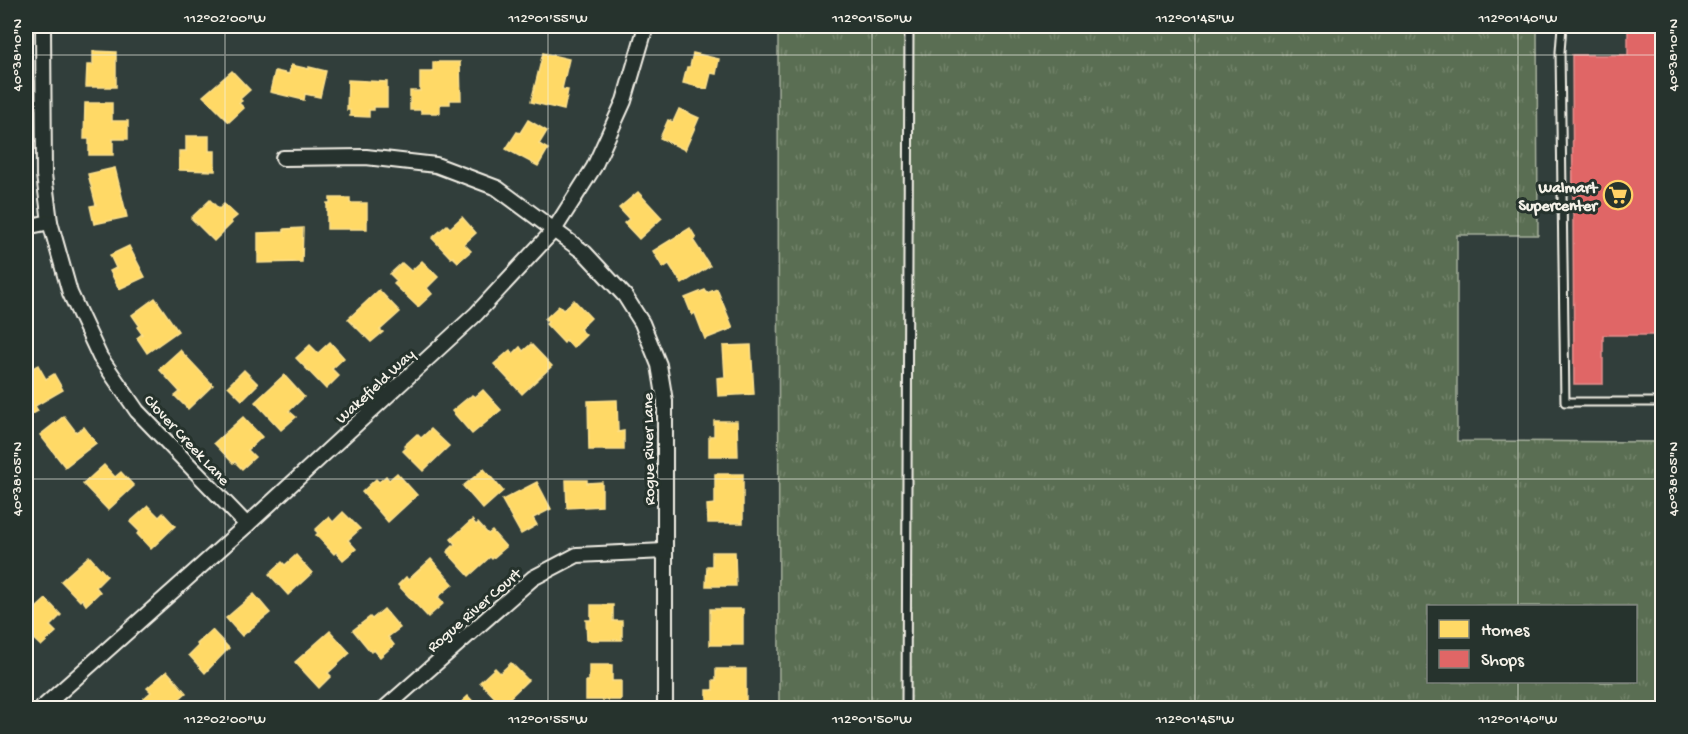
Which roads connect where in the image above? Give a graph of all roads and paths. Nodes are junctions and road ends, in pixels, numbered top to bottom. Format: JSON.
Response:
{"nodes":[{"id":1,"x":43,"y":26,"type":"edge"},
{"id":2,"x":646,"y":26,"type":"edge"},
{"id":3,"x":909,"y":26,"type":"edge"},
{"id":4,"x":1562,"y":26,"type":"edge"},
{"id":5,"x":283,"y":158,"type":"dead end"},
{"id":6,"x":50,"y":222,"type":"junction"},
{"id":7,"x":26,"y":227,"type":"edge"},
{"id":8,"x":554,"y":230,"type":"junction"},
{"id":9,"x":1662,"y":402,"type":"edge"},
{"id":10,"x":247,"y":525,"type":"junction"},
{"id":11,"x":665,"y":551,"type":"junction"},
{"id":12,"x":42,"y":708,"type":"edge"},
{"id":13,"x":385,"y":708,"type":"edge"},
{"id":14,"x":665,"y":708,"type":"edge"},
{"id":15,"x":906,"y":708,"type":"edge"}],
"edges":[{"from":1,"to":6,"type":"street","name":"Clover Creek Lane"},
{"from":2,"to":8,"type":"street","name":"Wakefield Way"},
{"from":3,"to":15,"type":"lane"},
{"from":4,"to":9,"type":"lane"},
{"from":5,"to":8,"type":"street","name":"Rogue River Lane"},
{"from":6,"to":7,"type":"street"},
{"from":6,"to":10,"type":"street","name":"Clover Creek Lane"},
{"from":8,"to":10,"type":"street","name":"Wakefield Way"},
{"from":8,"to":11,"type":"street","name":"Rogue River Lane"},
{"from":10,"to":12,"type":"street","name":"Wakefield Way"},
{"from":11,"to":13,"type":"street","name":"Rogue River Court"},
{"from":11,"to":14,"type":"street","name":"Rogue River Lane"}]}
